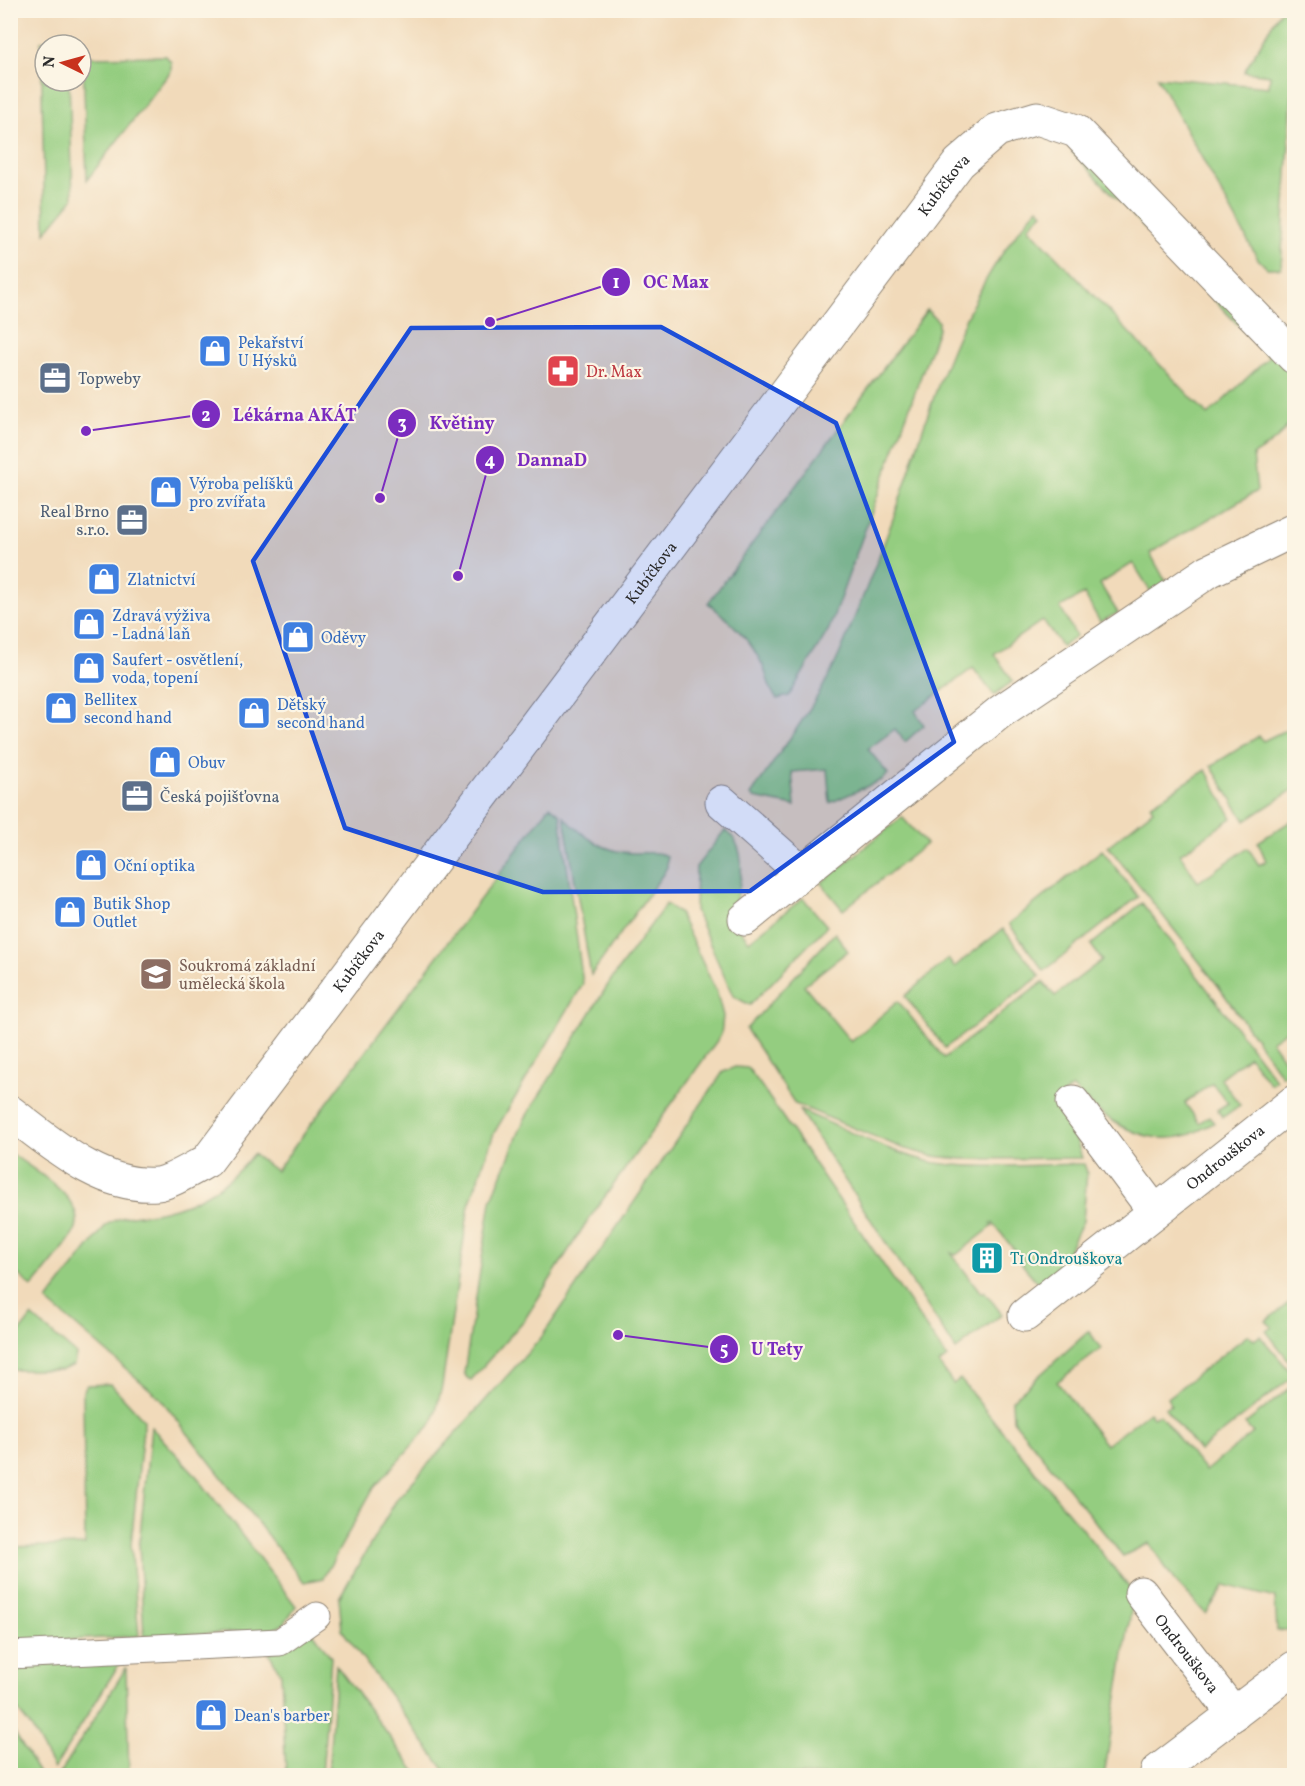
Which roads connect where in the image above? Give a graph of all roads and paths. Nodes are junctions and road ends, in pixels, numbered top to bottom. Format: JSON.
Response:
{"nodes":[{"id":1,"x":1294,"y":357,"type":"edge"},
{"id":2,"x":1294,"y":530,"type":"edge"},
{"id":3,"x":722,"y":802,"type":"dead end"},
{"id":4,"x":801,"y":872,"type":"junction"},
{"id":5,"x":746,"y":920,"type":"dead end"},
{"id":6,"x":1072,"y":1102,"type":"dead end"},
{"id":7,"x":1294,"y":1102,"type":"edge"},
{"id":8,"x":10,"y":1113,"type":"edge"},
{"id":9,"x":1155,"y":1212,"type":"junction"},
{"id":10,"x":1025,"y":1315,"type":"dead end"},
{"id":11,"x":1141,"y":1593,"type":"dead end"},
{"id":12,"x":317,"y":1616,"type":"dead end"},
{"id":13,"x":10,"y":1655,"type":"edge"},
{"id":14,"x":1294,"y":1668,"type":"edge"},
{"id":15,"x":1234,"y":1714,"type":"junction"},
{"id":16,"x":1157,"y":1772,"type":"dead end"}],
"edges":[{"from":1,"to":8,"type":"street","name":"Kubíčkova"},
{"from":2,"to":4,"type":"street"},
{"from":3,"to":4,"type":"street"},
{"from":4,"to":5,"type":"street"},
{"from":6,"to":9,"type":"street"},
{"from":7,"to":9,"type":"street","name":"Ondrouškova"},
{"from":9,"to":10,"type":"street","name":"Ondrouškova"},
{"from":11,"to":15,"type":"street","name":"Ondrouškova"},
{"from":12,"to":13,"type":"lane"},
{"from":14,"to":15,"type":"street"},
{"from":15,"to":16,"type":"street"}]}
